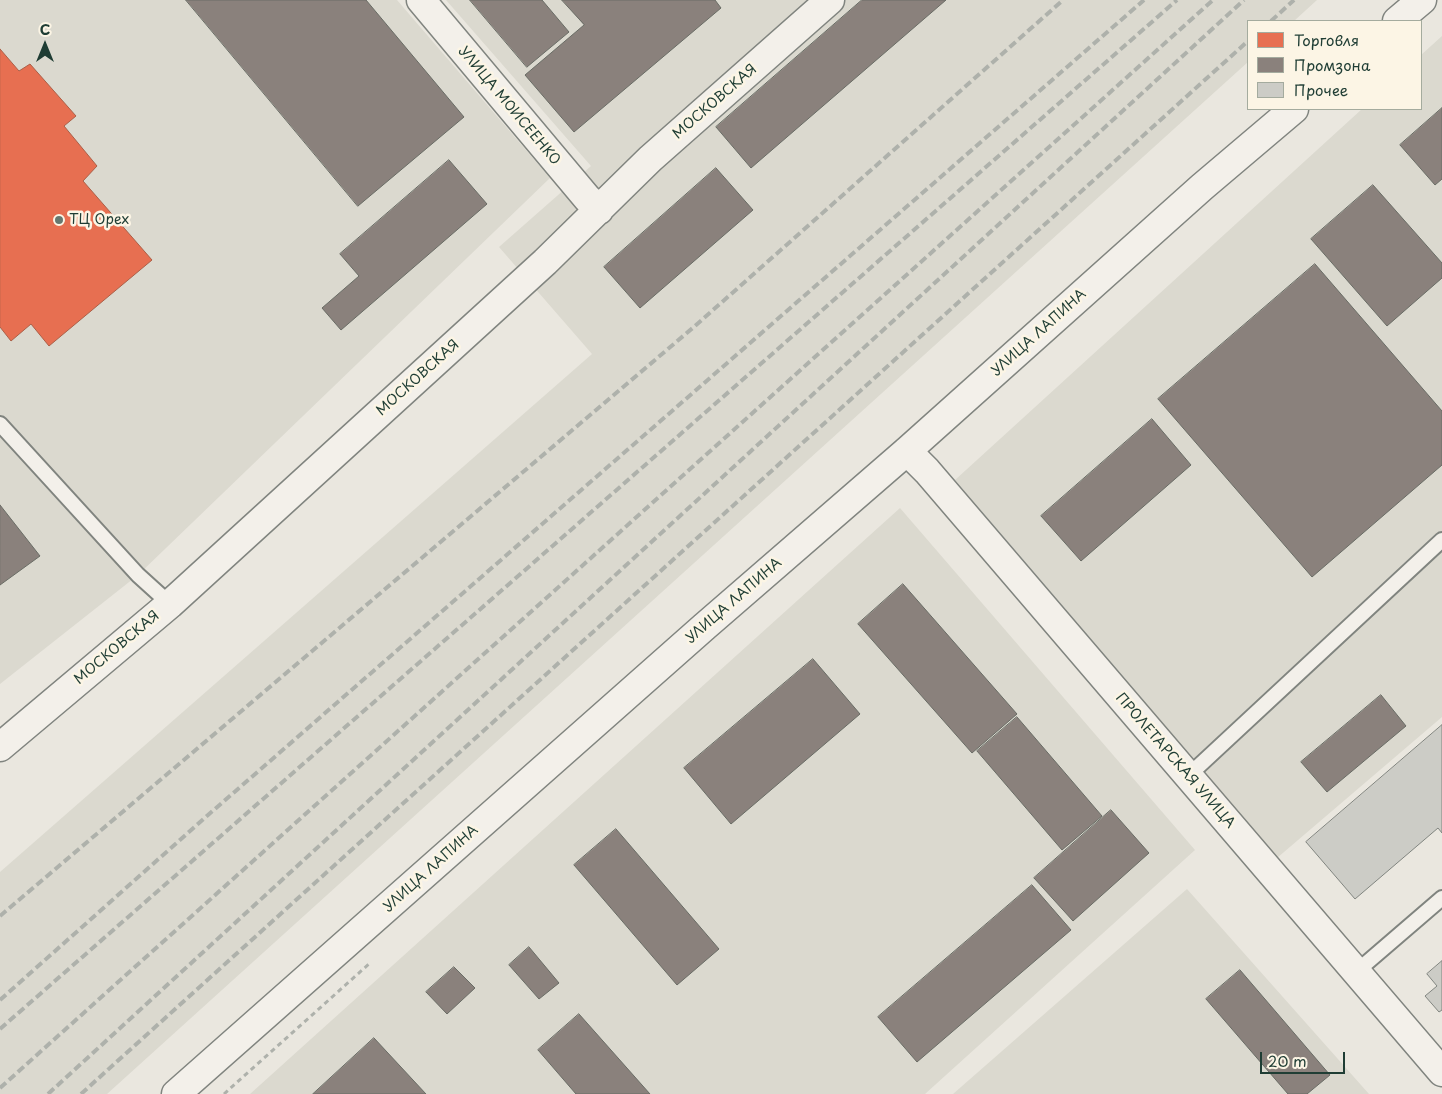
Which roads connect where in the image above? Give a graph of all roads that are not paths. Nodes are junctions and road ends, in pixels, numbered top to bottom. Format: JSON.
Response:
{"nodes":[{"id":1,"x":421,"y":0,"type":"edge"},
{"id":2,"x":830,"y":0,"type":"edge"},
{"id":3,"x":1422,"y":0,"type":"edge"},
{"id":4,"x":1398,"y":20,"type":"edge"},
{"id":5,"x":1293,"y":110,"type":"edge"},
{"id":6,"x":599,"y":210,"type":"junction"},
{"id":7,"x":0,"y":424,"type":"edge"},
{"id":8,"x":907,"y":451,"type":"junction"},
{"id":9,"x":1442,"y":540,"type":"edge"},
{"id":10,"x":170,"y":604,"type":"junction"},
{"id":11,"x":0,"y":747,"type":"edge"},
{"id":12,"x":1188,"y":776,"type":"junction"},
{"id":13,"x":1442,"y":898,"type":"edge"},
{"id":14,"x":1356,"y":972,"type":"junction"},
{"id":15,"x":1442,"y":1072,"type":"edge"},
{"id":16,"x":176,"y":1094,"type":"edge"}],
"edges":[{"from":1,"to":6,"type":"street","name":"УЛИЦА МОИСЕЕНКО"},
{"from":2,"to":6,"type":"street","name":"МОСКОВСКАЯ"},
{"from":3,"to":4,"type":"street"},
{"from":5,"to":8,"type":"street","name":"УЛИЦА ЛАПИНА"},
{"from":6,"to":10,"type":"street","name":"МОСКОВСКАЯ"},
{"from":7,"to":10,"type":"lane"},
{"from":8,"to":12,"type":"street","name":"ПРОЛЕТАРСКАЯ УЛИЦА"},
{"from":8,"to":16,"type":"street","name":"УЛИЦА ЛАПИНА"},
{"from":9,"to":12,"type":"lane"},
{"from":10,"to":11,"type":"street","name":"МОСКОВСКАЯ"},
{"from":12,"to":14,"type":"street","name":"ПРОЛЕТАРСКАЯ УЛИЦА"},
{"from":13,"to":14,"type":"lane"},
{"from":14,"to":15,"type":"street","name":"ПРОЛЕТАРСКАЯ УЛИЦА"}]}
